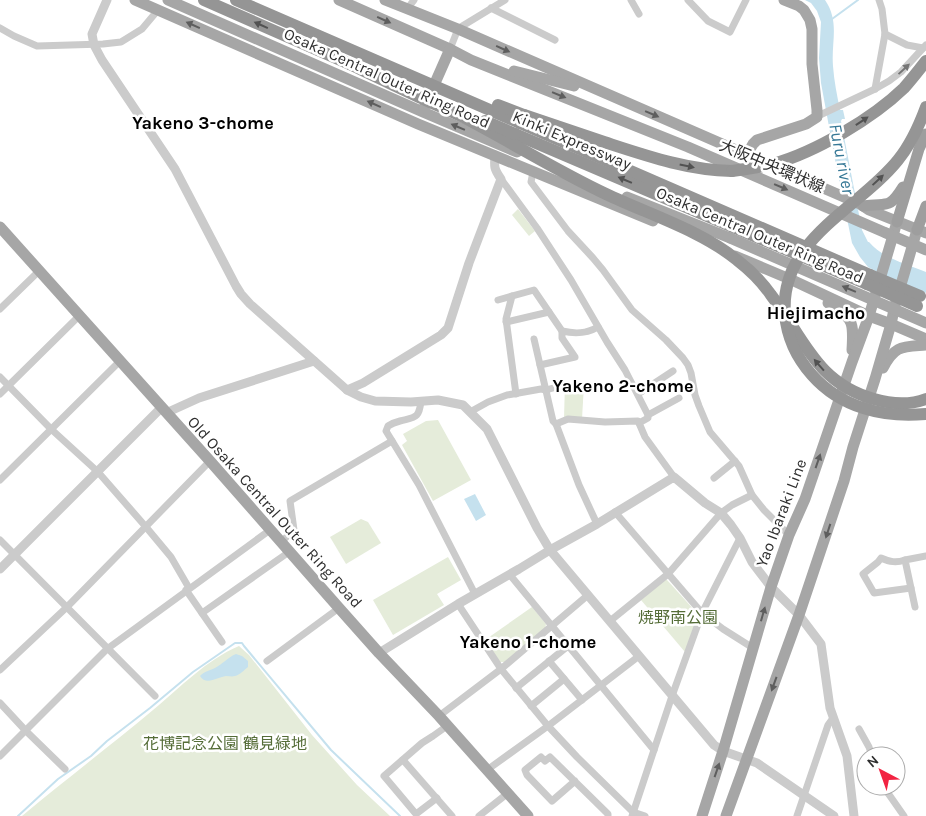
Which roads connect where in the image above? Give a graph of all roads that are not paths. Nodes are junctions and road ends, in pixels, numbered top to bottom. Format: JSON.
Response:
{"nodes":[{"id":1,"x":107,"y":0,"type":"edge"},
{"id":2,"x":135,"y":0,"type":"edge"},
{"id":3,"x":168,"y":0,"type":"edge"},
{"id":4,"x":204,"y":0,"type":"edge"},
{"id":5,"x":236,"y":0,"type":"edge"},
{"id":6,"x":339,"y":0,"type":"edge"},
{"id":7,"x":505,"y":0,"type":"edge"},
{"id":8,"x":633,"y":0,"type":"edge"},
{"id":9,"x":688,"y":0,"type":"edge"},
{"id":10,"x":746,"y":0,"type":"edge"},
{"id":11,"x":784,"y":0,"type":"edge"},
{"id":12,"x":879,"y":0,"type":"edge"},
{"id":13,"x":393,"y":1,"type":"edge"},
{"id":14,"x":410,"y":4,"type":"edge"},
{"id":15,"x":492,"y":8,"type":"junction"},
{"id":16,"x":158,"y":10,"type":"junction"},
{"id":17,"x":639,"y":14,"type":"dead end"},
{"id":18,"x":0,"y":28,"type":"edge"},
{"id":19,"x":458,"y":29,"type":"junction"},
{"id":20,"x":885,"y":34,"type":"junction"},
{"id":21,"x":555,"y":40,"type":"dead end"},
{"id":22,"x":94,"y":45,"type":"junction"},
{"id":23,"x":240,"y":46,"type":"junction"},
{"id":24,"x":925,"y":47,"type":"edge"},
{"id":25,"x":450,"y":49,"type":"junction"},
{"id":26,"x":472,"y":60,"type":"junction"},
{"id":27,"x":344,"y":61,"type":"junction"},
{"id":28,"x":926,"y":61,"type":"edge"},
{"id":29,"x":390,"y":67,"type":"junction"},
{"id":30,"x":351,"y":80,"type":"junction"},
{"id":31,"x":875,"y":89,"type":"junction"},
{"id":32,"x":606,"y":95,"type":"junction"},
{"id":33,"x":926,"y":107,"type":"edge"},
{"id":34,"x":423,"y":112,"type":"junction"},
{"id":35,"x":818,"y":116,"type":"junction"},
{"id":36,"x":418,"y":124,"type":"junction"},
{"id":37,"x":926,"y":134,"type":"edge"},
{"id":38,"x":514,"y":151,"type":"junction"},
{"id":39,"x":495,"y":155,"type":"junction"},
{"id":40,"x":746,"y":156,"type":"junction"},
{"id":41,"x":912,"y":171,"type":"junction"},
{"id":42,"x":533,"y":172,"type":"junction"},
{"id":43,"x":501,"y":179,"type":"junction"},
{"id":44,"x":597,"y":198,"type":"junction"},
{"id":45,"x":862,"y":205,"type":"junction"},
{"id":46,"x":926,"y":206,"type":"edge"},
{"id":47,"x":897,"y":222,"type":"junction"},
{"id":48,"x":0,"y":227,"type":"edge"},
{"id":49,"x":922,"y":232,"type":"edge"},
{"id":50,"x":926,"y":250,"type":"edge"},
{"id":51,"x":39,"y":271,"type":"junction"},
{"id":52,"x":814,"y":290,"type":"junction"},
{"id":53,"x":512,"y":296,"type":"junction"},
{"id":54,"x":926,"y":298,"type":"edge"},
{"id":55,"x":498,"y":300,"type":"dead end"},
{"id":56,"x":0,"y":309,"type":"edge"},
{"id":57,"x":926,"y":310,"type":"edge"},
{"id":58,"x":549,"y":312,"type":"junction"},
{"id":59,"x":79,"y":316,"type":"junction"},
{"id":60,"x":870,"y":316,"type":"junction"},
{"id":61,"x":506,"y":322,"type":"junction"},
{"id":62,"x":926,"y":323,"type":"edge"},
{"id":63,"x":891,"y":324,"type":"junction"},
{"id":64,"x":598,"y":328,"type":"junction"},
{"id":65,"x":562,"y":331,"type":"junction"},
{"id":66,"x":534,"y":339,"type":"dead end"},
{"id":67,"x":926,"y":339,"type":"edge"},
{"id":68,"x":926,"y":345,"type":"edge"},
{"id":69,"x":120,"y":361,"type":"junction"},
{"id":70,"x":314,"y":361,"type":"junction"},
{"id":71,"x":852,"y":362,"type":"junction"},
{"id":72,"x":540,"y":365,"type":"junction"},
{"id":73,"x":673,"y":371,"type":"dead end"},
{"id":74,"x":0,"y":377,"type":"edge"},
{"id":75,"x":876,"y":379,"type":"junction"},
{"id":76,"x":564,"y":385,"type":"dead end"},
{"id":77,"x":9,"y":386,"type":"junction"},
{"id":78,"x":347,"y":390,"type":"junction"},
{"id":79,"x":546,"y":390,"type":"junction"},
{"id":80,"x":0,"y":394,"type":"edge"},
{"id":81,"x":516,"y":394,"type":"junction"},
{"id":82,"x":638,"y":394,"type":"junction"},
{"id":83,"x":679,"y":398,"type":"dead end"},
{"id":84,"x":926,"y":399,"type":"edge"},
{"id":85,"x":421,"y":401,"type":"junction"},
{"id":86,"x":164,"y":411,"type":"junction"},
{"id":87,"x":470,"y":412,"type":"junction"},
{"id":88,"x":926,"y":414,"type":"edge"},
{"id":89,"x":648,"y":415,"type":"junction"},
{"id":90,"x":639,"y":423,"type":"junction"},
{"id":91,"x":556,"y":424,"type":"junction"},
{"id":92,"x":51,"y":429,"type":"junction"},
{"id":93,"x":392,"y":441,"type":"junction"},
{"id":94,"x":210,"y":461,"type":"junction"},
{"id":95,"x":735,"y":461,"type":"junction"},
{"id":96,"x":98,"y":472,"type":"junction"},
{"id":97,"x":674,"y":477,"type":"junction"},
{"id":98,"x":714,"y":478,"type":"dead end"},
{"id":99,"x":0,"y":480,"type":"edge"},
{"id":100,"x":752,"y":495,"type":"junction"},
{"id":101,"x":615,"y":512,"type":"junction"},
{"id":102,"x":721,"y":513,"type":"junction"},
{"id":103,"x":597,"y":524,"type":"junction"},
{"id":104,"x":146,"y":527,"type":"junction"},
{"id":105,"x":270,"y":530,"type":"junction"},
{"id":106,"x":789,"y":535,"type":"junction"},
{"id":107,"x":740,"y":538,"type":"junction"},
{"id":108,"x":0,"y":540,"type":"edge"},
{"id":109,"x":281,"y":542,"type":"junction"},
{"id":110,"x":550,"y":550,"type":"junction"},
{"id":111,"x":289,"y":552,"type":"junction"},
{"id":112,"x":15,"y":555,"type":"junction"},
{"id":113,"x":926,"y":556,"type":"edge"},
{"id":114,"x":905,"y":560,"type":"junction"},
{"id":115,"x":0,"y":569,"type":"edge"},
{"id":116,"x":668,"y":574,"type":"junction"},
{"id":117,"x":510,"y":575,"type":"junction"},
{"id":118,"x":771,"y":587,"type":"junction"},
{"id":119,"x":911,"y":588,"type":"junction"},
{"id":120,"x":188,"y":589,"type":"junction"},
{"id":121,"x":475,"y":594,"type":"junction"},
{"id":122,"x":588,"y":595,"type":"junction"},
{"id":123,"x":458,"y":604,"type":"junction"},
{"id":124,"x":67,"y":607,"type":"junction"},
{"id":125,"x":915,"y":607,"type":"dead end"},
{"id":126,"x":339,"y":608,"type":"junction"},
{"id":127,"x":202,"y":613,"type":"junction"},
{"id":128,"x":702,"y":614,"type":"junction"},
{"id":129,"x":799,"y":615,"type":"junction"},
{"id":130,"x":610,"y":621,"type":"junction"},
{"id":131,"x":552,"y":626,"type":"junction"},
{"id":132,"x":222,"y":642,"type":"dead end"},
{"id":133,"x":568,"y":646,"type":"junction"},
{"id":134,"x":753,"y":648,"type":"junction"},
{"id":135,"x":108,"y":649,"type":"junction"},
{"id":136,"x":379,"y":653,"type":"junction"},
{"id":137,"x":639,"y":656,"type":"junction"},
{"id":138,"x":267,"y":661,"type":"dead end"},
{"id":139,"x":548,"y":661,"type":"junction"},
{"id":140,"x":501,"y":669,"type":"junction"},
{"id":141,"x":0,"y":670,"type":"edge"},
{"id":142,"x":564,"y":679,"type":"junction"},
{"id":143,"x":601,"y":686,"type":"junction"},
{"id":144,"x":516,"y":688,"type":"junction"},
{"id":145,"x":155,"y":696,"type":"dead end"},
{"id":146,"x":672,"y":696,"type":"junction"},
{"id":147,"x":582,"y":700,"type":"junction"},
{"id":148,"x":0,"y":702,"type":"edge"},
{"id":149,"x":531,"y":706,"type":"junction"},
{"id":150,"x":439,"y":716,"type":"junction"},
{"id":151,"x":833,"y":718,"type":"junction"},
{"id":152,"x":447,"y":726,"type":"junction"},
{"id":153,"x":548,"y":726,"type":"junction"},
{"id":154,"x":859,"y":729,"type":"dead end"},
{"id":155,"x":26,"y":731,"type":"junction"},
{"id":156,"x":868,"y":746,"type":"edge"},
{"id":157,"x":654,"y":750,"type":"junction"},
{"id":158,"x":724,"y":751,"type":"junction"},
{"id":159,"x":0,"y":756,"type":"edge"},
{"id":160,"x":747,"y":759,"type":"junction"},
{"id":161,"x":403,"y":760,"type":"junction"},
{"id":162,"x":65,"y":769,"type":"dead end"},
{"id":163,"x":487,"y":770,"type":"junction"},
{"id":164,"x":575,"y":781,"type":"junction"},
{"id":165,"x":508,"y":793,"type":"junction"},
{"id":166,"x":804,"y":795,"type":"junction"},
{"id":167,"x":890,"y":796,"type":"edge"},
{"id":168,"x":437,"y":798,"type":"junction"},
{"id":169,"x":633,"y":814,"type":"edge"},
{"id":170,"x":452,"y":816,"type":"edge"},
{"id":171,"x":479,"y":816,"type":"edge"},
{"id":172,"x":528,"y":816,"type":"edge"},
{"id":173,"x":608,"y":816,"type":"edge"},
{"id":174,"x":645,"y":816,"type":"edge"},
{"id":175,"x":702,"y":816,"type":"edge"},
{"id":176,"x":726,"y":816,"type":"edge"},
{"id":177,"x":797,"y":816,"type":"edge"},
{"id":178,"x":834,"y":816,"type":"edge"},
{"id":179,"x":854,"y":816,"type":"edge"},
{"id":180,"x":904,"y":816,"type":"edge"}],
"edges":[{"from":1,"to":22,"type":"street"},
{"from":2,"to":16,"type":"main road"},
{"from":3,"to":30,"type":"main road","name":"Osaka Central Outer Ring Road"},
{"from":27,"to":4,"type":"highway","name":"Kinki Expressway","one_way":true,"bridge":true},
{"from":5,"to":29,"type":"highway","name":"Kinki Expressway","bridge":true},
{"from":6,"to":25,"type":"main road","one_way":true},
{"from":7,"to":15,"type":"street"},
{"from":8,"to":17,"type":"street"},
{"from":9,"to":10,"type":"street"},
{"from":11,"to":35,"type":"main road"},
{"from":12,"to":20,"type":"street"},
{"from":13,"to":14,"type":"main road"},
{"from":14,"to":19,"type":"main road"},
{"from":15,"to":19,"type":"street"},
{"from":15,"to":21,"type":"street"},
{"from":16,"to":22,"type":"street"},
{"from":23,"to":16,"type":"main road","one_way":true},
{"from":18,"to":22,"type":"street"},
{"from":19,"to":25,"type":"street"},
{"from":19,"to":32,"type":"main road","one_way":true},
{"from":20,"to":24,"type":"street"},
{"from":20,"to":31,"type":"street"},
{"from":22,"to":70,"type":"street"},
{"from":23,"to":30,"type":"main road"},
{"from":36,"to":23,"type":"main road","one_way":true},
{"from":31,"to":24,"type":"street","one_way":true},
{"from":25,"to":26,"type":"main road"},
{"from":25,"to":34,"type":"main road"},
{"from":26,"to":32,"type":"main road"},
{"from":26,"to":50,"type":"main road","name":"大阪中央環状線","one_way":true,"bridge":true},
{"from":57,"to":27,"type":"highway","name":"Kinki Expressway","one_way":true,"bridge":true},
{"from":84,"to":27,"type":"highway","one_way":true,"bridge":true},
{"from":29,"to":28,"type":"highway","one_way":true,"bridge":true},
{"from":29,"to":54,"type":"highway","name":"Kinki Expressway","bridge":true},
{"from":30,"to":34,"type":"main road","name":"Osaka Central Outer Ring Road"},
{"from":31,"to":35,"type":"street"},
{"from":32,"to":40,"type":"main road","one_way":true},
{"from":88,"to":33,"type":"highway","one_way":true,"bridge":true},
{"from":34,"to":36,"type":"main road"},
{"from":38,"to":34,"type":"main road","name":"Osaka Central Outer Ring Road","one_way":true},
{"from":35,"to":40,"type":"main road"},
{"from":36,"to":39,"type":"main road"},
{"from":37,"to":41,"type":"highway"},
{"from":38,"to":44,"type":"main road"},
{"from":62,"to":38,"type":"main road","name":"Osaka Central Outer Ring Road","one_way":true,"bridge":true},
{"from":39,"to":42,"type":"main road"},
{"from":39,"to":43,"type":"street"},
{"from":40,"to":45,"type":"main road"},
{"from":41,"to":45,"type":"highway"},
{"from":41,"to":47,"type":"highway"},
{"from":42,"to":44,"type":"main road"},
{"from":42,"to":95,"type":"street"},
{"from":43,"to":64,"type":"street"},
{"from":43,"to":78,"type":"street"},
{"from":44,"to":52,"type":"main road"},
{"from":45,"to":47,"type":"main road"},
{"from":46,"to":49,"type":"highway"},
{"from":47,"to":49,"type":"main road"},
{"from":47,"to":60,"type":"main road","name":"Yao Ibaraki Line"},
{"from":48,"to":51,"type":"main road","name":"Old Osaka Central Outer Ring Road"},
{"from":49,"to":63,"type":"main road"},
{"from":51,"to":56,"type":"street"},
{"from":51,"to":59,"type":"main road","name":"Old Osaka Central Outer Ring Road"},
{"from":52,"to":60,"type":"main road"},
{"from":52,"to":71,"type":"main road"},
{"from":53,"to":55,"type":"street"},
{"from":53,"to":58,"type":"street"},
{"from":53,"to":61,"type":"street"},
{"from":58,"to":61,"type":"street"},
{"from":58,"to":65,"type":"street"},
{"from":59,"to":69,"type":"main road","name":"Old Osaka Central Outer Ring Road"},
{"from":59,"to":77,"type":"street"},
{"from":60,"to":63,"type":"main road"},
{"from":60,"to":71,"type":"main road","name":"Yao Ibaraki Line"},
{"from":61,"to":81,"type":"street"},
{"from":63,"to":67,"type":"main road"},
{"from":63,"to":75,"type":"main road"},
{"from":64,"to":65,"type":"street"},
{"from":64,"to":82,"type":"street"},
{"from":65,"to":72,"type":"street"},
{"from":66,"to":72,"type":"street"},
{"from":68,"to":75,"type":"main road"},
{"from":69,"to":86,"type":"main road","name":"Old Osaka Central Outer Ring Road"},
{"from":69,"to":92,"type":"street"},
{"from":70,"to":78,"type":"street"},
{"from":70,"to":86,"type":"street"},
{"from":106,"to":71,"type":"main road","name":"Yao Ibaraki Line","one_way":true},
{"from":72,"to":79,"type":"street"},
{"from":73,"to":82,"type":"street"},
{"from":74,"to":77,"type":"street"},
{"from":75,"to":129,"type":"main road","one_way":true},
{"from":76,"to":79,"type":"street"},
{"from":77,"to":80,"type":"street"},
{"from":77,"to":92,"type":"street"},
{"from":78,"to":85,"type":"street"},
{"from":79,"to":81,"type":"street"},
{"from":79,"to":91,"type":"street"},
{"from":81,"to":87,"type":"street"},
{"from":82,"to":89,"type":"street"},
{"from":83,"to":89,"type":"street"},
{"from":85,"to":87,"type":"street"},
{"from":85,"to":93,"type":"street"},
{"from":86,"to":94,"type":"main road","name":"Old Osaka Central Outer Ring Road"},
{"from":86,"to":96,"type":"street"},
{"from":87,"to":110,"type":"street"},
{"from":89,"to":90,"type":"street"},
{"from":90,"to":91,"type":"street"},
{"from":90,"to":97,"type":"street"},
{"from":91,"to":103,"type":"street"},
{"from":92,"to":96,"type":"street"},
{"from":92,"to":99,"type":"street"},
{"from":93,"to":109,"type":"street"},
{"from":93,"to":121,"type":"street"},
{"from":94,"to":104,"type":"street"},
{"from":94,"to":105,"type":"main road","name":"Old Osaka Central Outer Ring Road"},
{"from":95,"to":98,"type":"street"},
{"from":95,"to":100,"type":"street"},
{"from":96,"to":104,"type":"street"},
{"from":96,"to":112,"type":"street"},
{"from":97,"to":101,"type":"street"},
{"from":97,"to":102,"type":"street"},
{"from":100,"to":102,"type":"street"},
{"from":100,"to":106,"type":"street"},
{"from":101,"to":103,"type":"street"},
{"from":101,"to":116,"type":"street"},
{"from":102,"to":107,"type":"street"},
{"from":102,"to":116,"type":"street"},
{"from":103,"to":110,"type":"street"},
{"from":104,"to":120,"type":"street"},
{"from":104,"to":124,"type":"street"},
{"from":105,"to":109,"type":"main road","name":"Old Osaka Central Outer Ring Road"},
{"from":105,"to":120,"type":"street"},
{"from":106,"to":118,"type":"main road","name":"Yao Ibaraki Line"},
{"from":107,"to":118,"type":"street"},
{"from":107,"to":128,"type":"street"},
{"from":108,"to":112,"type":"street"},
{"from":109,"to":111,"type":"main road","name":"Old Osaka Central Outer Ring Road"},
{"from":110,"to":117,"type":"street"},
{"from":110,"to":122,"type":"street"},
{"from":111,"to":126,"type":"main road","name":"Old Osaka Central Outer Ring Road"},
{"from":111,"to":127,"type":"street"},
{"from":112,"to":115,"type":"street"},
{"from":112,"to":124,"type":"street"},
{"from":113,"to":114,"type":"street"},
{"from":114,"to":119,"type":"street"},
{"from":114,"to":119,"type":"street"},
{"from":116,"to":128,"type":"street"},
{"from":116,"to":130,"type":"street"},
{"from":117,"to":121,"type":"street"},
{"from":117,"to":131,"type":"street"},
{"from":118,"to":129,"type":"street"},
{"from":134,"to":118,"type":"main road","name":"Yao Ibaraki Line","one_way":true},
{"from":119,"to":125,"type":"street"},
{"from":120,"to":127,"type":"street"},
{"from":120,"to":135,"type":"street"},
{"from":121,"to":123,"type":"street"},
{"from":122,"to":130,"type":"street"},
{"from":122,"to":131,"type":"street"},
{"from":123,"to":136,"type":"street"},
{"from":123,"to":140,"type":"street"},
{"from":124,"to":135,"type":"street"},
{"from":124,"to":141,"type":"street"},
{"from":126,"to":136,"type":"main road","name":"Old Osaka Central Outer Ring Road"},
{"from":126,"to":138,"type":"street"},
{"from":127,"to":132,"type":"street"},
{"from":128,"to":134,"type":"street"},
{"from":128,"to":146,"type":"street"},
{"from":129,"to":151,"type":"street"},
{"from":129,"to":160,"type":"main road","one_way":true},
{"from":130,"to":137,"type":"street"},
{"from":131,"to":133,"type":"street"},
{"from":131,"to":140,"type":"street"},
{"from":133,"to":139,"type":"street"},
{"from":133,"to":143,"type":"street"},
{"from":134,"to":158,"type":"main road","name":"Yao Ibaraki Line"},
{"from":135,"to":145,"type":"street"},
{"from":135,"to":155,"type":"street"},
{"from":136,"to":150,"type":"main road","name":"Old Osaka Central Outer Ring Road"},
{"from":137,"to":143,"type":"street"},
{"from":137,"to":146,"type":"street"},
{"from":139,"to":142,"type":"street"},
{"from":139,"to":144,"type":"street"},
{"from":140,"to":144,"type":"street"},
{"from":140,"to":150,"type":"street"},
{"from":142,"to":147,"type":"street"},
{"from":142,"to":149,"type":"street"},
{"from":143,"to":147,"type":"street"},
{"from":143,"to":157,"type":"street"},
{"from":144,"to":149,"type":"street"},
{"from":146,"to":157,"type":"street"},
{"from":146,"to":158,"type":"street"},
{"from":147,"to":153,"type":"street"},
{"from":148,"to":155,"type":"street"},
{"from":149,"to":153,"type":"street"},
{"from":150,"to":152,"type":"main road","name":"Old Osaka Central Outer Ring Road"},
{"from":151,"to":166,"type":"street"},
{"from":151,"to":179,"type":"street"},
{"from":152,"to":161,"type":"street"},
{"from":152,"to":163,"type":"main road","name":"Old Osaka Central Outer Ring Road"},
{"from":153,"to":163,"type":"street"},
{"from":153,"to":169,"type":"street"},
{"from":154,"to":156,"type":"street"},
{"from":155,"to":159,"type":"street"},
{"from":155,"to":162,"type":"street"},
{"from":157,"to":169,"type":"street"},
{"from":158,"to":160,"type":"street"},
{"from":175,"to":158,"type":"main road","name":"Yao Ibaraki Line","one_way":true},
{"from":160,"to":166,"type":"street"},
{"from":160,"to":176,"type":"main road"},
{"from":161,"to":168,"type":"street"},
{"from":161,"to":168,"type":"street"},
{"from":163,"to":165,"type":"main road","name":"Old Osaka Central Outer Ring Road"},
{"from":164,"to":164,"type":"street"},
{"from":164,"to":173,"type":"street"},
{"from":165,"to":171,"type":"street"},
{"from":165,"to":172,"type":"main road","name":"Old Osaka Central Outer Ring Road"},
{"from":166,"to":177,"type":"street"},
{"from":166,"to":178,"type":"street"},
{"from":167,"to":180,"type":"street"},
{"from":168,"to":170,"type":"street"},
{"from":169,"to":174,"type":"street"}]}
